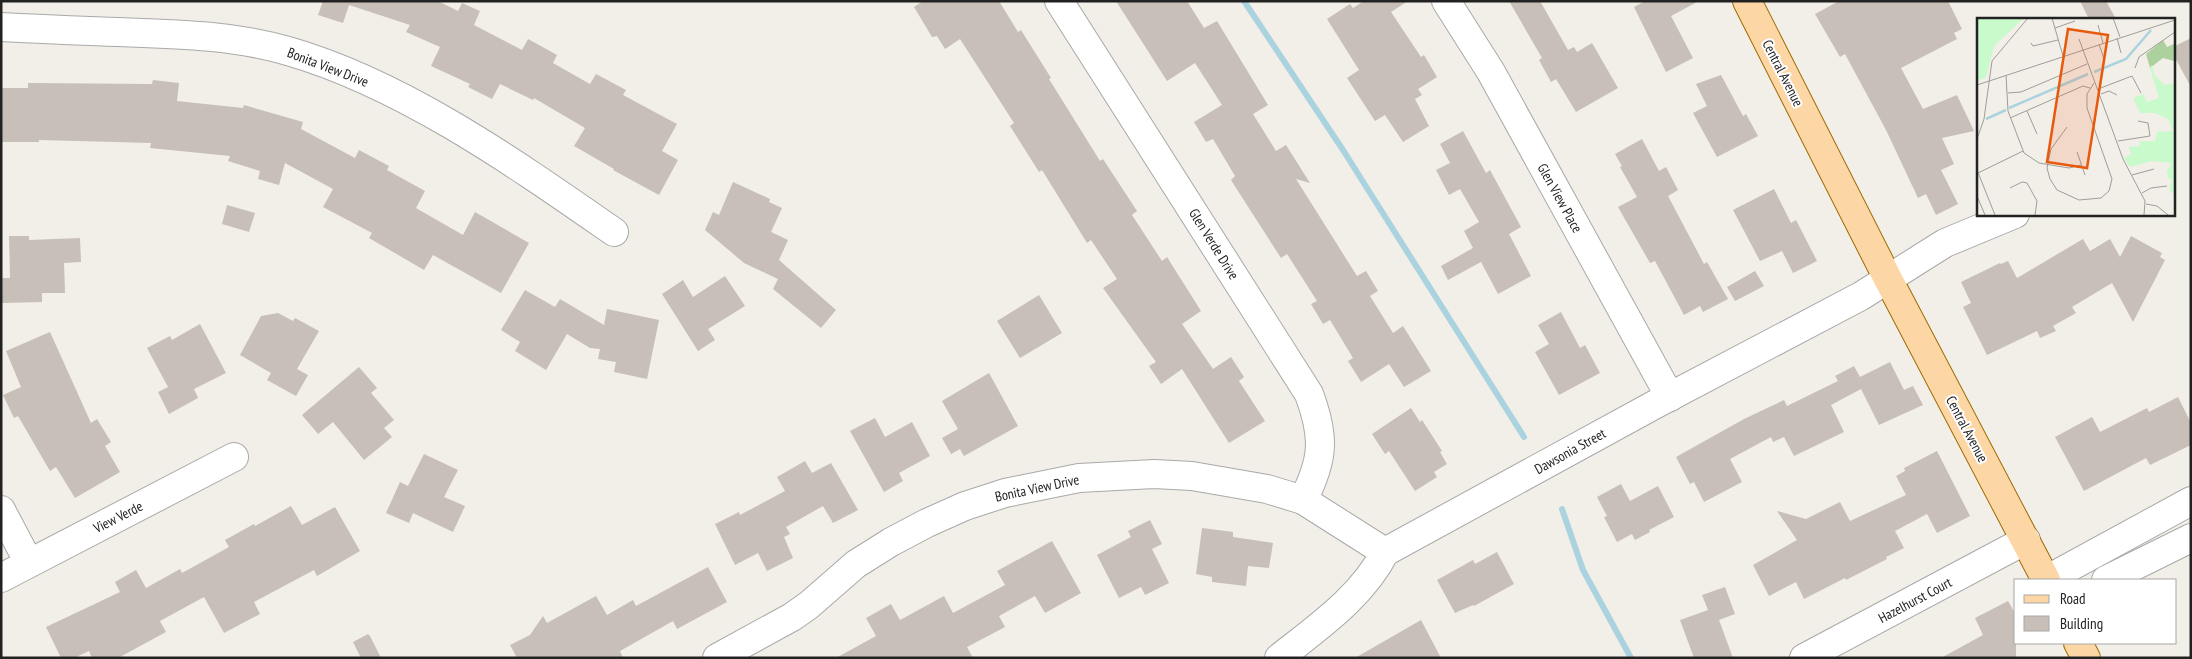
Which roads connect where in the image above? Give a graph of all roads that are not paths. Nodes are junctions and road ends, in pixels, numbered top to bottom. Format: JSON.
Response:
{"nodes":[{"id":1,"x":1059,"y":1,"type":"edge"},
{"id":2,"x":1446,"y":1,"type":"edge"},
{"id":3,"x":1747,"y":1,"type":"edge"},
{"id":4,"x":1,"y":27,"type":"edge"},
{"id":5,"x":2013,"y":215,"type":"edge"},
{"id":6,"x":614,"y":232,"type":"dead end"},
{"id":7,"x":1888,"y":279,"type":"junction"},
{"id":8,"x":1670,"y":397,"type":"junction"},
{"id":9,"x":234,"y":457,"type":"dead end"},
{"id":10,"x":1303,"y":500,"type":"junction"},
{"id":11,"x":2191,"y":501,"type":"edge"},
{"id":12,"x":1,"y":510,"type":"edge"},
{"id":13,"x":2191,"y":538,"type":"edge"},
{"id":14,"x":2026,"y":540,"type":"junction"},
{"id":15,"x":1384,"y":552,"type":"junction"},
{"id":16,"x":29,"y":562,"type":"junction"},
{"id":17,"x":1,"y":578,"type":"edge"},
{"id":18,"x":2046,"y":579,"type":"edge"},
{"id":19,"x":2048,"y":579,"type":"edge"},
{"id":20,"x":2108,"y":579,"type":"edge"},
{"id":21,"x":2079,"y":644,"type":"edge"},
{"id":22,"x":1294,"y":653,"type":"edge"},
{"id":23,"x":718,"y":658,"type":"edge"},
{"id":24,"x":1804,"y":658,"type":"edge"},
{"id":25,"x":2086,"y":658,"type":"edge"}],
"edges":[{"from":1,"to":10,"type":"street","name":"Glen Verde Drive"},
{"from":2,"to":8,"type":"street","name":"Glen View Place"},
{"from":3,"to":7,"type":"main road","name":"Central Avenue"},
{"from":4,"to":6,"type":"street","name":"Bonita View Drive"},
{"from":5,"to":7,"type":"street"},
{"from":7,"to":8,"type":"street","name":"Dawsonia Street"},
{"from":7,"to":14,"type":"main road","name":"Central Avenue"},
{"from":8,"to":15,"type":"street","name":"Dawsonia Street"},
{"from":9,"to":16,"type":"street","name":"View Verde"},
{"from":10,"to":15,"type":"street","name":"Bonita View Drive"},
{"from":10,"to":23,"type":"street","name":"Bonita View Drive"},
{"from":11,"to":19,"type":"street"},
{"from":12,"to":16,"type":"street"},
{"from":13,"to":20,"type":"street"},
{"from":14,"to":18,"type":"main road","name":"Central Avenue"},
{"from":14,"to":24,"type":"street","name":"Hazelhurst Court"},
{"from":15,"to":22,"type":"street"},
{"from":16,"to":17,"type":"street","name":"View Verde"},
{"from":21,"to":25,"type":"main road"}]}
